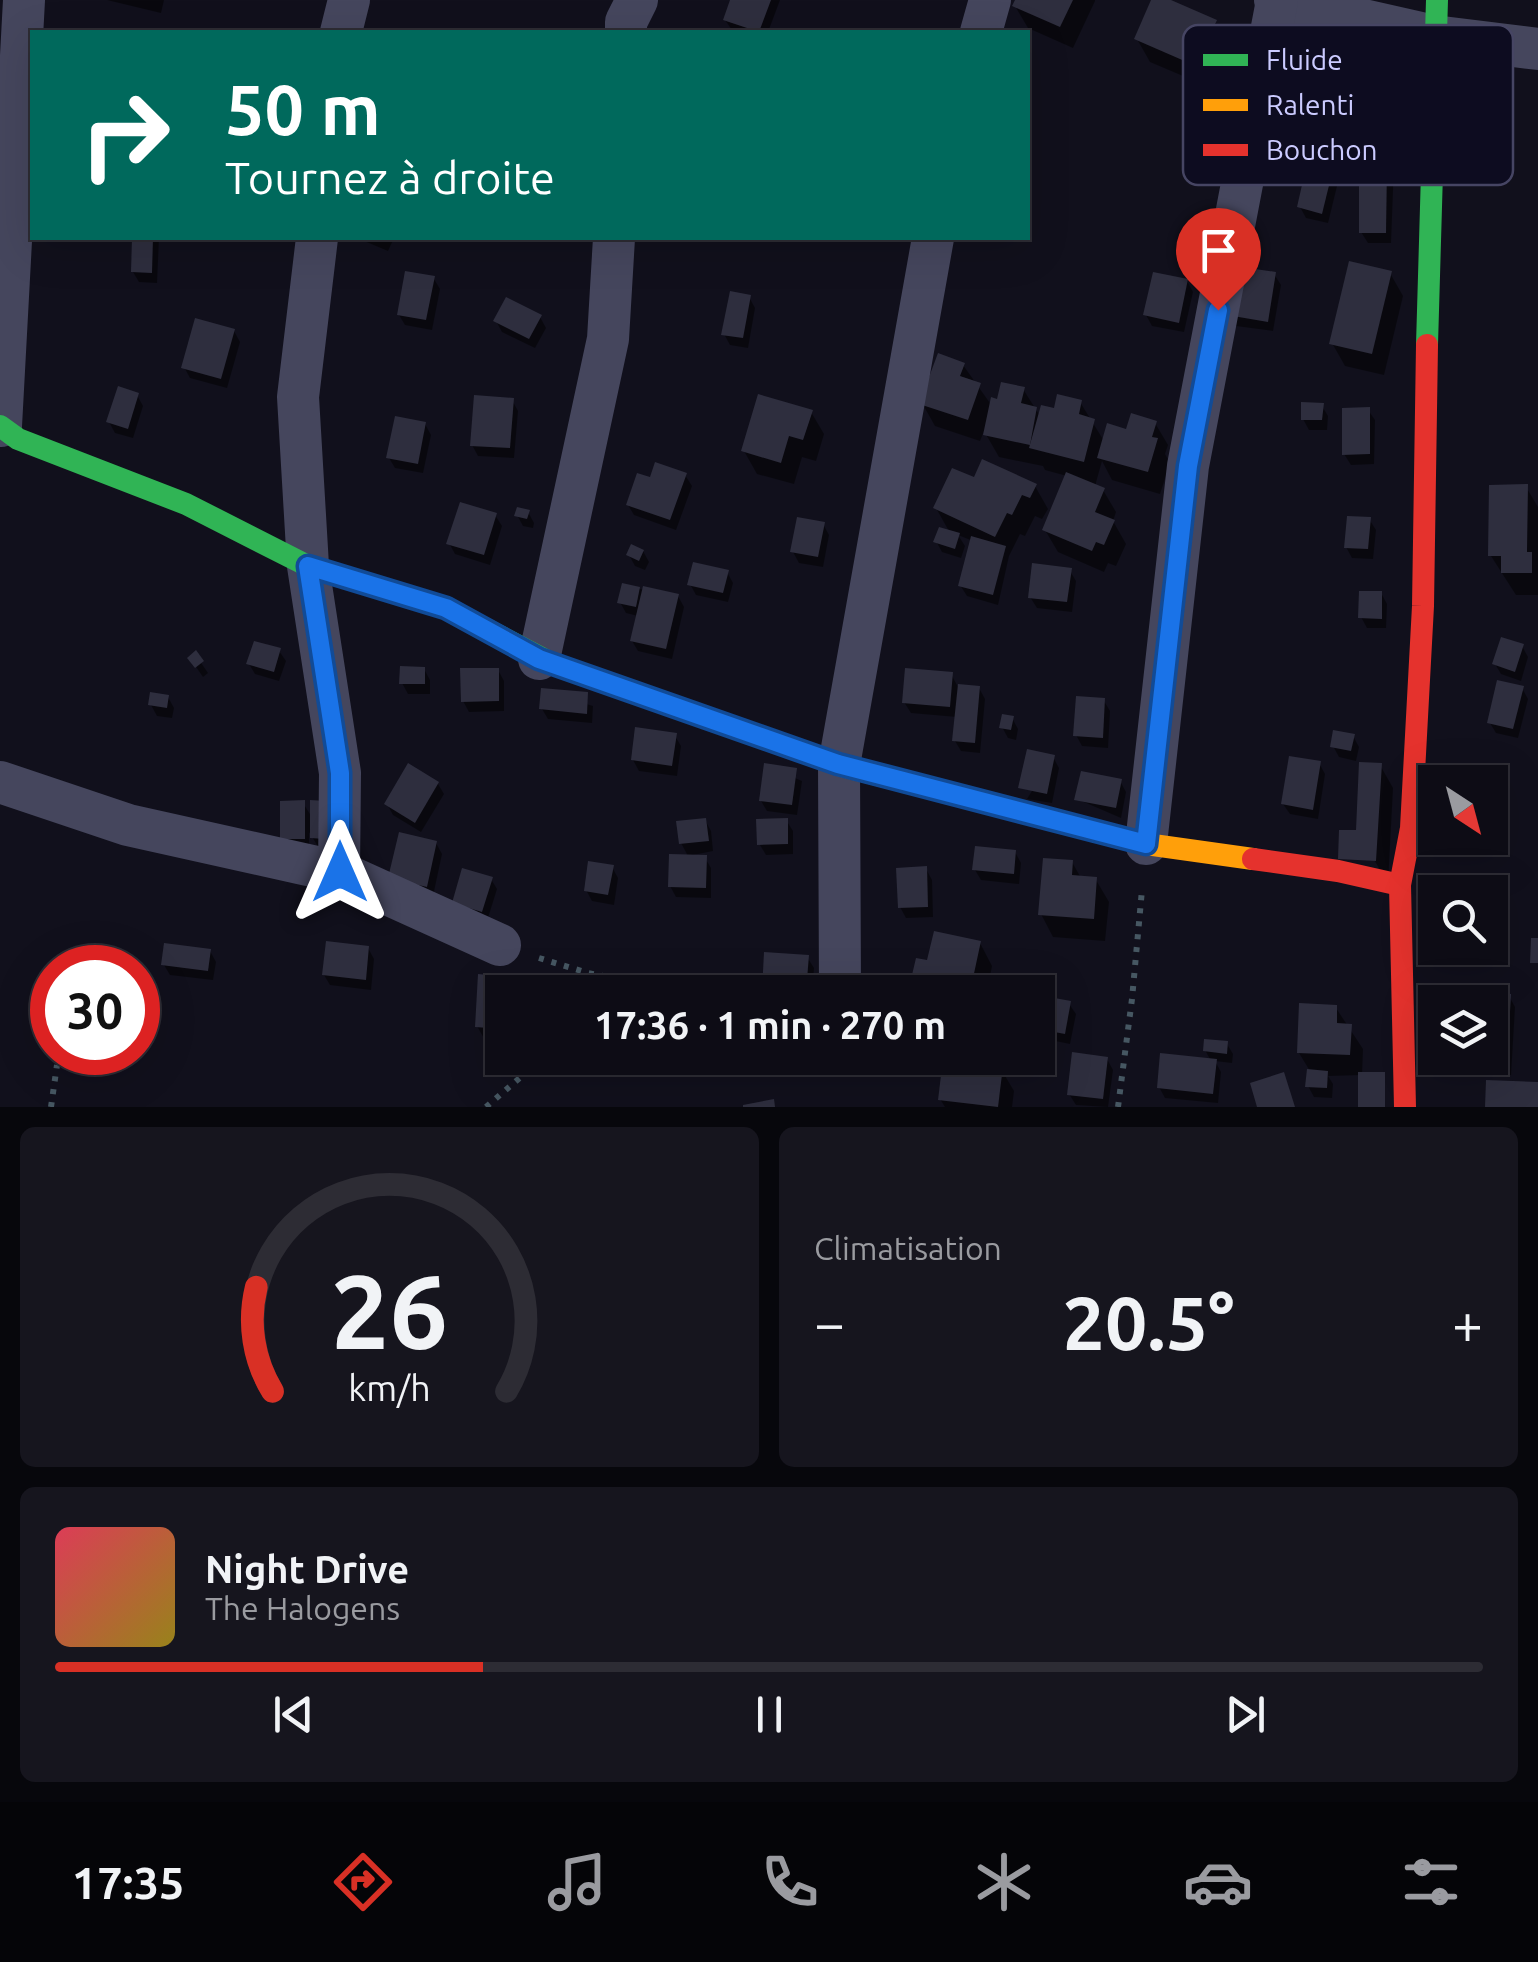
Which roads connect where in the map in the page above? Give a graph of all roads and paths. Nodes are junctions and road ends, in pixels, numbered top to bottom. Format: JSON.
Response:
{"nodes":[{"id":1,"x":24,"y":0,"type":"edge"},
{"id":2,"x":348,"y":0,"type":"edge"},
{"id":3,"x":637,"y":0,"type":"edge"},
{"id":4,"x":990,"y":0,"type":"edge"},
{"id":5,"x":1276,"y":0,"type":"edge"},
{"id":6,"x":1435,"y":18,"type":"edge"},
{"id":7,"x":1271,"y":25,"type":"edge"},
{"id":8,"x":341,"y":30,"type":"edge"},
{"id":9,"x":626,"y":30,"type":"edge"},
{"id":10,"x":982,"y":30,"type":"edge"},
{"id":11,"x":1513,"y":41,"type":"edge"},
{"id":12,"x":1538,"y":49,"type":"edge"},
{"id":13,"x":1241,"y":185,"type":"edge"},
{"id":14,"x":1432,"y":185,"type":"edge"},
{"id":15,"x":316,"y":240,"type":"edge"},
{"id":16,"x":614,"y":240,"type":"edge"},
{"id":17,"x":932,"y":240,"type":"edge"},
{"id":18,"x":0,"y":426,"type":"edge"},
{"id":19,"x":308,"y":566,"type":"junction"},
{"id":20,"x":539,"y":659,"type":"junction"},
{"id":21,"x":838,"y":764,"type":"junction"},
{"id":22,"x":0,"y":782,"type":"edge"},
{"id":23,"x":1146,"y":844,"type":"junction"},
{"id":24,"x":340,"y":872,"type":"junction"},
{"id":25,"x":1400,"y":885,"type":"junction"},
{"id":26,"x":500,"y":945,"type":"dead end"},
{"id":27,"x":840,"y":975,"type":"edge"},
{"id":28,"x":56,"y":1075,"type":"edge"},
{"id":29,"x":523,"y":1075,"type":"edge"},
{"id":30,"x":52,"y":1107,"type":"edge"},
{"id":31,"x":486,"y":1107,"type":"edge"},
{"id":32,"x":1118,"y":1107,"type":"edge"},
{"id":33,"x":1406,"y":1107,"type":"edge"}],
"edges":[{"from":1,"to":18,"type":"street"},
{"from":2,"to":8,"type":"street"},
{"from":3,"to":9,"type":"street"},
{"from":4,"to":10,"type":"street"},
{"from":5,"to":6,"type":"street"},
{"from":5,"to":7,"type":"street"},
{"from":11,"to":12,"type":"street"},
{"from":13,"to":23,"type":"street"},
{"from":14,"to":25,"type":"street"},
{"from":15,"to":19,"type":"street"},
{"from":16,"to":20,"type":"street"},
{"from":17,"to":21,"type":"street"},
{"from":18,"to":19,"type":"street"},
{"from":19,"to":20,"type":"street"},
{"from":19,"to":24,"type":"street"},
{"from":20,"to":21,"type":"street"},
{"from":21,"to":23,"type":"street"},
{"from":21,"to":27,"type":"street"},
{"from":22,"to":24,"type":"street"},
{"from":23,"to":25,"type":"street"},
{"from":23,"to":32,"type":"path"},
{"from":24,"to":26,"type":"street"},
{"from":25,"to":33,"type":"street"},
{"from":28,"to":30,"type":"path"},
{"from":29,"to":31,"type":"path"}]}
